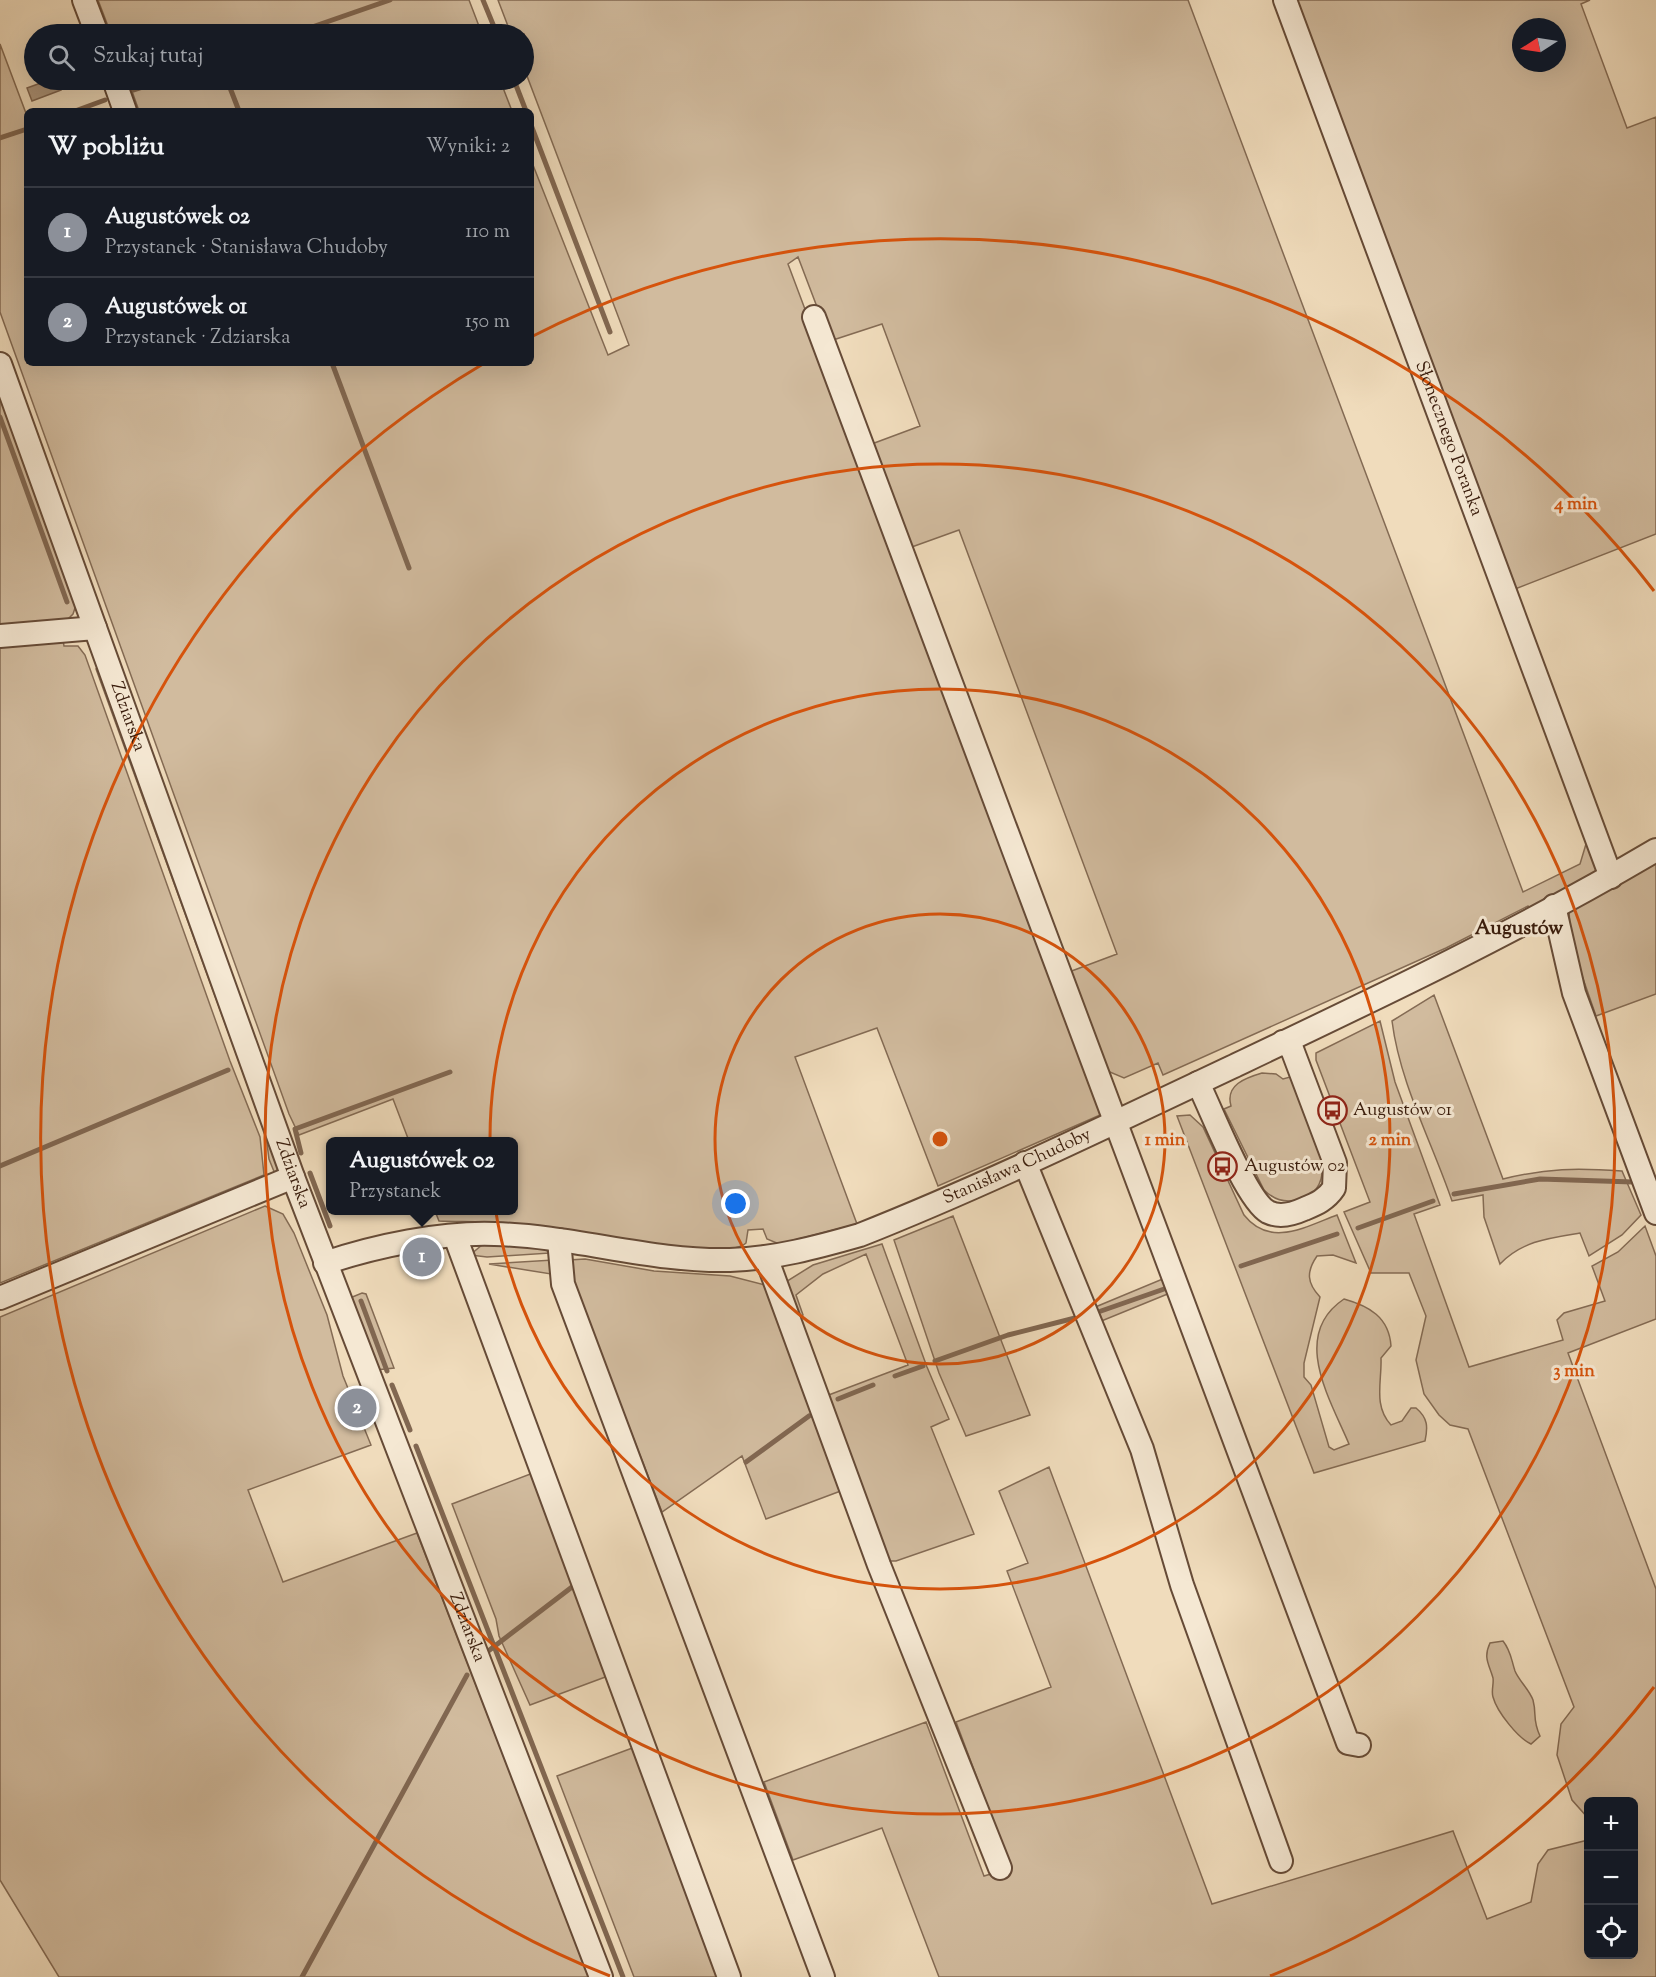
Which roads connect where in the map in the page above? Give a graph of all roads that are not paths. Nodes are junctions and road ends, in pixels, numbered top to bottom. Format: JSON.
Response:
{"nodes":[{"id":1,"x":84,"y":0,"type":"edge"},
{"id":2,"x":1285,"y":0,"type":"edge"},
{"id":3,"x":93,"y":24,"type":"edge"},
{"id":4,"x":118,"y":90,"type":"edge"},
{"id":5,"x":124,"y":108,"type":"edge"},
{"id":6,"x":814,"y":317,"type":"dead end"},
{"id":7,"x":0,"y":364,"type":"edge"},
{"id":8,"x":95,"y":628,"type":"junction"},
{"id":9,"x":0,"y":636,"type":"edge"},
{"id":10,"x":1656,"y":850,"type":"edge"},
{"id":11,"x":1611,"y":877,"type":"junction"},
{"id":12,"x":1554,"y":906,"type":"junction"},
{"id":13,"x":1283,"y":1042,"type":"junction"},
{"id":14,"x":1198,"y":1083,"type":"junction"},
{"id":15,"x":1117,"y":1122,"type":"junction"},
{"id":16,"x":1025,"y":1163,"type":"junction"},
{"id":17,"x":293,"y":1177,"type":"junction"},
{"id":18,"x":1656,"y":1213,"type":"edge"},
{"id":19,"x":455,"y":1236,"type":"junction"},
{"id":20,"x":559,"y":1240,"type":"junction"},
{"id":21,"x":766,"y":1257,"type":"junction"},
{"id":22,"x":325,"y":1263,"type":"junction"},
{"id":23,"x":0,"y":1298,"type":"edge"},
{"id":24,"x":1359,"y":1745,"type":"dead end"},
{"id":25,"x":1281,"y":1861,"type":"dead end"},
{"id":26,"x":1000,"y":1868,"type":"dead end"},
{"id":27,"x":601,"y":1977,"type":"edge"},
{"id":28,"x":729,"y":1977,"type":"edge"},
{"id":29,"x":823,"y":1977,"type":"edge"}],
"edges":[{"from":1,"to":3,"type":"street"},
{"from":2,"to":11,"type":"street","name":"Słonecznego Poranka"},
{"from":4,"to":5,"type":"street"},
{"from":6,"to":15,"type":"street"},
{"from":7,"to":8,"type":"street","name":"Zdziarska"},
{"from":8,"to":9,"type":"street"},
{"from":8,"to":17,"type":"street","name":"Zdziarska"},
{"from":10,"to":11,"type":"street","name":"Stanisława Chudoby"},
{"from":11,"to":12,"type":"street","name":"Stanisława Chudoby"},
{"from":12,"to":13,"type":"street","name":"Stanisława Chudoby"},
{"from":12,"to":18,"type":"street"},
{"from":13,"to":14,"type":"street","name":"Stanisława Chudoby"},
{"from":13,"to":14,"type":"street"},
{"from":14,"to":15,"type":"street","name":"Stanisława Chudoby"},
{"from":15,"to":16,"type":"street","name":"Stanisława Chudoby"},
{"from":15,"to":24,"type":"street"},
{"from":16,"to":21,"type":"street","name":"Stanisława Chudoby"},
{"from":16,"to":25,"type":"street"},
{"from":17,"to":22,"type":"street","name":"Zdziarska"},
{"from":17,"to":23,"type":"street"},
{"from":19,"to":20,"type":"street","name":"Stanisława Chudoby"},
{"from":19,"to":22,"type":"street","name":"Stanisława Chudoby"},
{"from":19,"to":28,"type":"street"},
{"from":20,"to":21,"type":"street","name":"Stanisława Chudoby"},
{"from":20,"to":29,"type":"street"},
{"from":21,"to":26,"type":"street"},
{"from":22,"to":27,"type":"street","name":"Zdziarska"}]}
